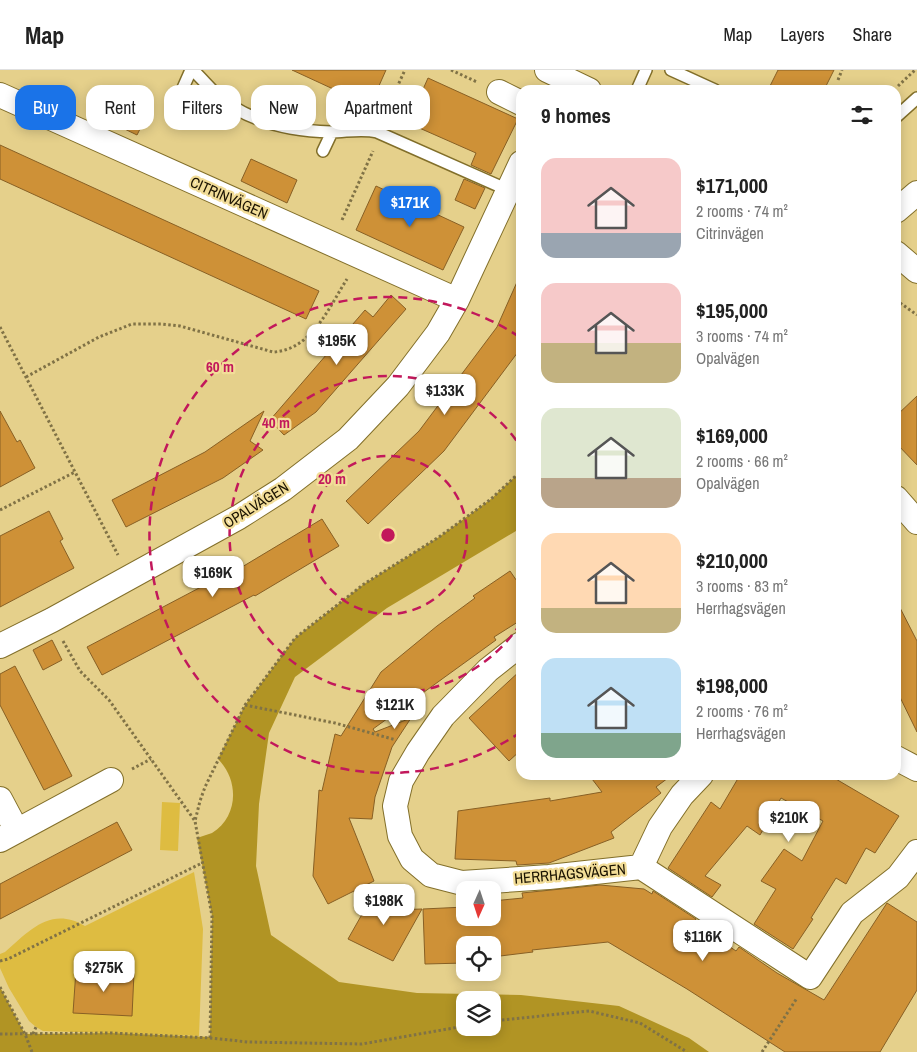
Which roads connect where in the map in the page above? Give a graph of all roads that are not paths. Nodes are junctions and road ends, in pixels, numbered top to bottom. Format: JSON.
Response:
{"nodes":[{"id":1,"x":192,"y":70,"type":"edge"},
{"id":2,"x":646,"y":70,"type":"edge"},
{"id":3,"x":671,"y":70,"type":"edge"},
{"id":4,"x":554,"y":79,"type":"edge"},
{"id":5,"x":184,"y":85,"type":"edge"},
{"id":6,"x":573,"y":85,"type":"edge"},
{"id":7,"x":639,"y":85,"type":"edge"},
{"id":8,"x":704,"y":85,"type":"edge"},
{"id":9,"x":499,"y":92,"type":"dead end"},
{"id":10,"x":0,"y":95,"type":"edge"},
{"id":11,"x":516,"y":100,"type":"edge"},
{"id":12,"x":916,"y":101,"type":"edge"},
{"id":13,"x":901,"y":113,"type":"edge"},
{"id":14,"x":332,"y":132,"type":"junction"},
{"id":15,"x":324,"y":151,"type":"dead end"},
{"id":16,"x":516,"y":173,"type":"edge"},
{"id":17,"x":508,"y":190,"type":"junction"},
{"id":18,"x":917,"y":192,"type":"edge"},
{"id":19,"x":901,"y":206,"type":"edge"},
{"id":20,"x":901,"y":257,"type":"edge"},
{"id":21,"x":917,"y":271,"type":"edge"},
{"id":22,"x":457,"y":300,"type":"junction"},
{"id":23,"x":901,"y":504,"type":"edge"},
{"id":24,"x":917,"y":522,"type":"edge"},
{"id":25,"x":0,"y":646,"type":"edge"},
{"id":26,"x":516,"y":648,"type":"edge"},
{"id":27,"x":901,"y":761,"type":"edge"},
{"id":28,"x":917,"y":769,"type":"edge"},
{"id":29,"x":111,"y":780,"type":"dead end"},
{"id":30,"x":696,"y":780,"type":"edge"},
{"id":31,"x":0,"y":798,"type":"edge"},
{"id":32,"x":8,"y":835,"type":"edge"},
{"id":33,"x":917,"y":852,"type":"edge"},
{"id":34,"x":641,"y":867,"type":"junction"}],
"edges":[{"from":1,"to":5,"type":"lane"},
{"from":1,"to":14,"type":"lane"},
{"from":2,"to":7,"type":"lane"},
{"from":3,"to":8,"type":"lane"},
{"from":4,"to":6,"type":"street"},
{"from":9,"to":11,"type":"street"},
{"from":10,"to":22,"type":"street","name":"CITRINVÄGEN"},
{"from":12,"to":13,"type":"lane"},
{"from":14,"to":15,"type":"lane"},
{"from":14,"to":17,"type":"lane"},
{"from":16,"to":17,"type":"street","name":"OPALVÄGEN"},
{"from":17,"to":22,"type":"street","name":"OPALVÄGEN"},
{"from":18,"to":19,"type":"street"},
{"from":20,"to":21,"type":"street"},
{"from":22,"to":25,"type":"street","name":"OPALVÄGEN"},
{"from":23,"to":24,"type":"street"},
{"from":26,"to":34,"type":"street","name":"HERRHAGSVÄGEN"},
{"from":27,"to":28,"type":"street"},
{"from":29,"to":32,"type":"street"},
{"from":30,"to":34,"type":"street","name":"HERRHAGSVÄGEN"},
{"from":31,"to":32,"type":"street"},
{"from":33,"to":34,"type":"street","name":"HERRHAGSVÄGEN"}]}
